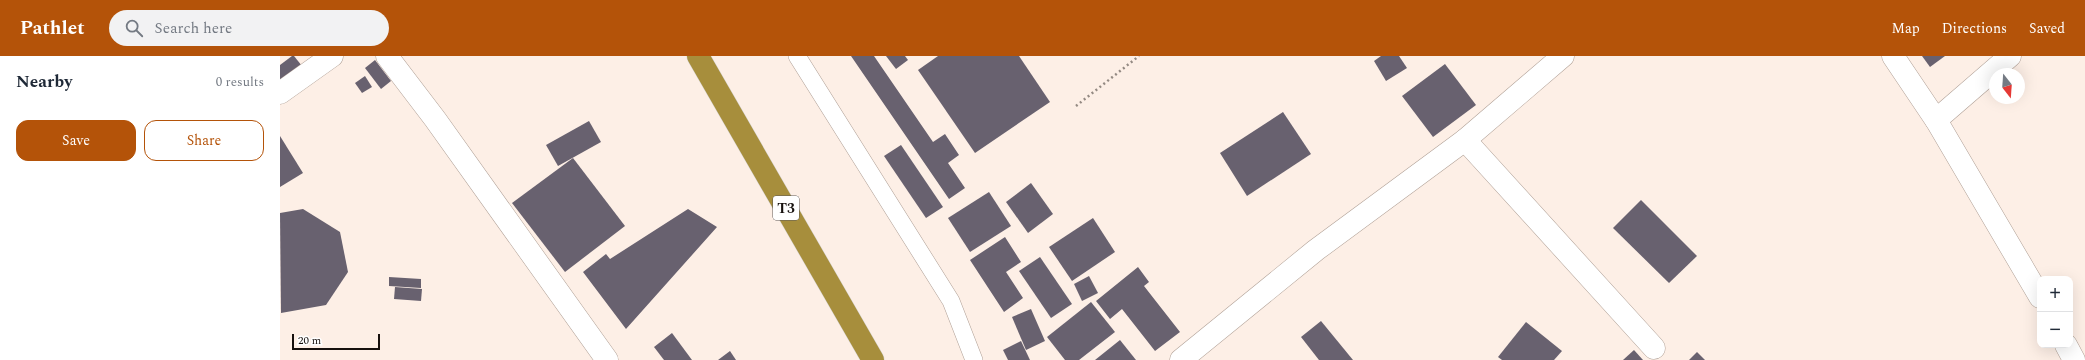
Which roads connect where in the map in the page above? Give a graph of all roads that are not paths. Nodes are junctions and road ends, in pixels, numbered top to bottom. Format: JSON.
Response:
{"nodes":[{"id":1,"x":332,"y":56,"type":"edge"},
{"id":2,"x":387,"y":56,"type":"edge"},
{"id":3,"x":698,"y":56,"type":"edge"},
{"id":4,"x":796,"y":56,"type":"edge"},
{"id":5,"x":1563,"y":56,"type":"edge"},
{"id":6,"x":1893,"y":56,"type":"edge"},
{"id":7,"x":2010,"y":56,"type":"edge"},
{"id":8,"x":280,"y":93,"type":"edge"},
{"id":9,"x":1936,"y":120,"type":"junction"},
{"id":10,"x":1465,"y":140,"type":"junction"},
{"id":11,"x":2037,"y":292,"type":"edge"},
{"id":12,"x":1654,"y":348,"type":"dead end"},
{"id":13,"x":2068,"y":348,"type":"edge"},
{"id":14,"x":607,"y":360,"type":"edge"},
{"id":15,"x":873,"y":360,"type":"edge"},
{"id":16,"x":974,"y":360,"type":"edge"},
{"id":17,"x":1181,"y":360,"type":"edge"},
{"id":18,"x":2074,"y":360,"type":"edge"}],
"edges":[{"from":1,"to":8,"type":"street"},
{"from":2,"to":14,"type":"street"},
{"from":3,"to":15,"type":"highway","number":"T3"},
{"from":4,"to":16,"type":"lane"},
{"from":5,"to":10,"type":"street"},
{"from":6,"to":9,"type":"street"},
{"from":7,"to":9,"type":"street"},
{"from":9,"to":11,"type":"street"},
{"from":10,"to":12,"type":"street"},
{"from":10,"to":17,"type":"street"},
{"from":13,"to":18,"type":"street"}]}
